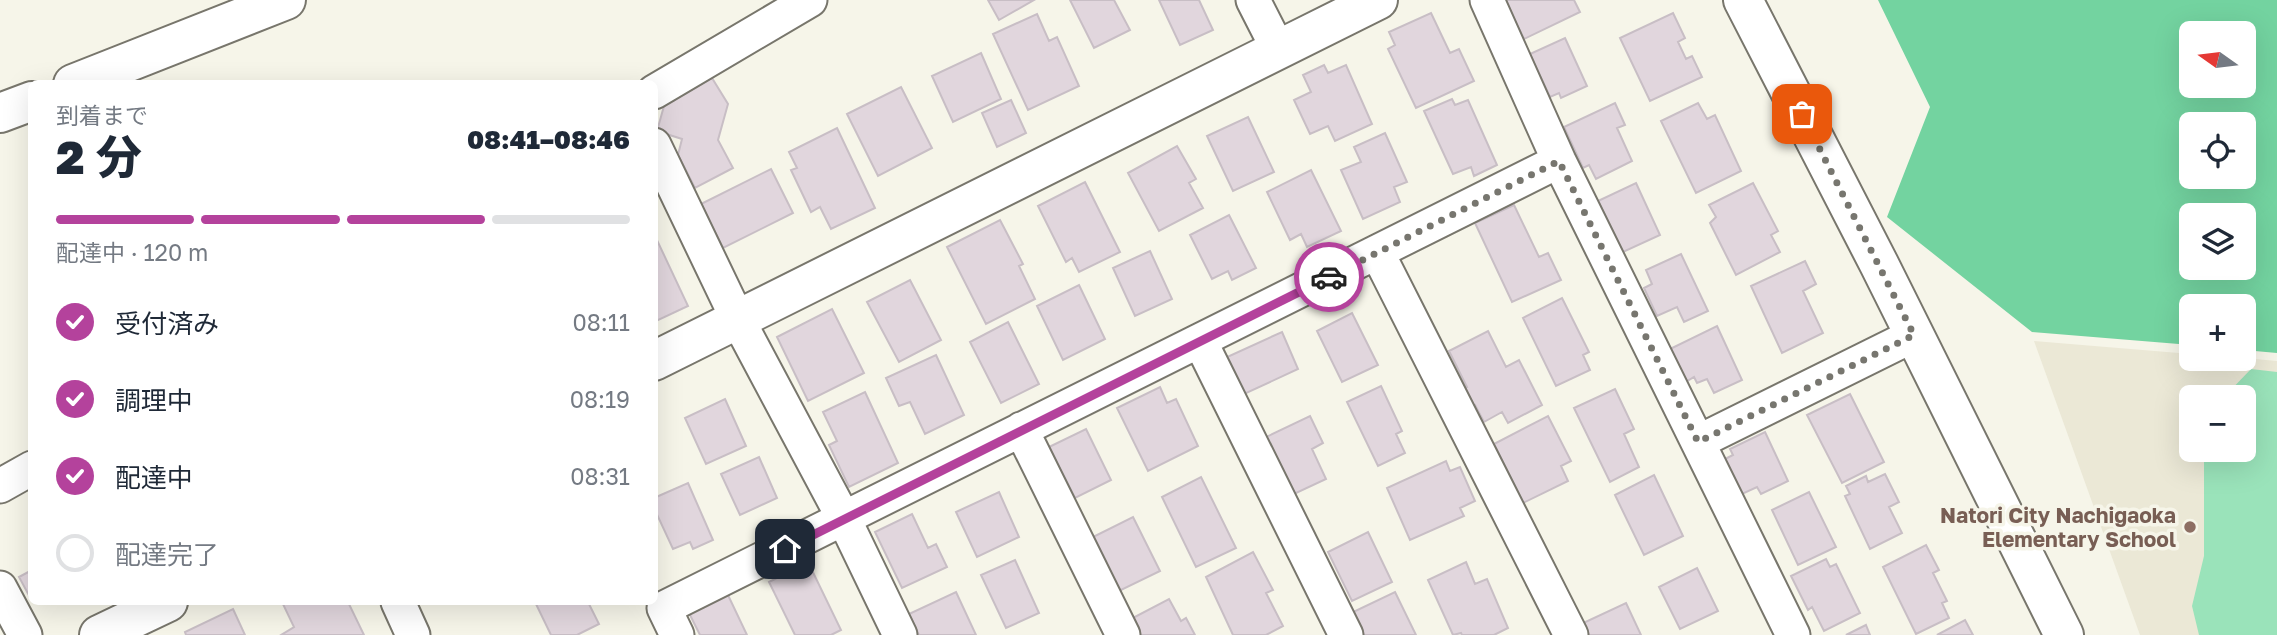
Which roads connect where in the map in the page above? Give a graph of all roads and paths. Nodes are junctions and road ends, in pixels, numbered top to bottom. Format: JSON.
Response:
{"nodes":[{"id":1,"x":286,"y":0,"type":"edge"},
{"id":2,"x":810,"y":0,"type":"edge"},
{"id":3,"x":1253,"y":0,"type":"edge"},
{"id":4,"x":1378,"y":0,"type":"edge"},
{"id":5,"x":1487,"y":0,"type":"edge"},
{"id":6,"x":1743,"y":0,"type":"edge"},
{"id":7,"x":1279,"y":51,"type":"junction"},
{"id":8,"x":84,"y":80,"type":"edge"},
{"id":9,"x":658,"y":90,"type":"edge"},
{"id":10,"x":28,"y":102,"type":"edge"},
{"id":11,"x":0,"y":113,"type":"edge"},
{"id":12,"x":658,"y":153,"type":"edge"},
{"id":13,"x":1559,"y":161,"type":"junction"},
{"id":14,"x":1377,"y":253,"type":"junction"},
{"id":15,"x":738,"y":320,"type":"junction"},
{"id":16,"x":1914,"y":335,"type":"junction"},
{"id":17,"x":1200,"y":341,"type":"junction"},
{"id":18,"x":658,"y":359,"type":"edge"},
{"id":19,"x":1021,"y":429,"type":"junction"},
{"id":20,"x":1698,"y":442,"type":"junction"},
{"id":21,"x":28,"y":470,"type":"edge"},
{"id":22,"x":0,"y":486,"type":"edge"},
{"id":23,"x":844,"y":519,"type":"junction"},
{"id":24,"x":0,"y":588,"type":"edge"},
{"id":25,"x":399,"y":605,"type":"edge"},
{"id":26,"x":148,"y":618,"type":"edge"},
{"id":27,"x":25,"y":635,"type":"edge"},
{"id":28,"x":99,"y":635,"type":"edge"},
{"id":29,"x":413,"y":635,"type":"edge"},
{"id":30,"x":677,"y":635,"type":"edge"},
{"id":31,"x":900,"y":635,"type":"edge"},
{"id":32,"x":1123,"y":635,"type":"edge"},
{"id":33,"x":1346,"y":635,"type":"edge"},
{"id":34,"x":1571,"y":635,"type":"edge"},
{"id":35,"x":1793,"y":635,"type":"edge"},
{"id":36,"x":2064,"y":635,"type":"edge"}],
"edges":[{"from":1,"to":8,"type":"street"},
{"from":2,"to":9,"type":"street"},
{"from":3,"to":7,"type":"street"},
{"from":4,"to":7,"type":"street"},
{"from":5,"to":13,"type":"street"},
{"from":6,"to":16,"type":"street"},
{"from":7,"to":15,"type":"street"},
{"from":10,"to":11,"type":"street"},
{"from":12,"to":15,"type":"street"},
{"from":13,"to":14,"type":"street"},
{"from":13,"to":20,"type":"street"},
{"from":14,"to":17,"type":"street"},
{"from":14,"to":34,"type":"street"},
{"from":15,"to":18,"type":"street"},
{"from":15,"to":23,"type":"street"},
{"from":16,"to":20,"type":"street"},
{"from":16,"to":36,"type":"street"},
{"from":17,"to":19,"type":"street"},
{"from":17,"to":33,"type":"street"},
{"from":19,"to":23,"type":"street"},
{"from":19,"to":32,"type":"street"},
{"from":20,"to":35,"type":"street"},
{"from":21,"to":22,"type":"street"},
{"from":23,"to":30,"type":"street"},
{"from":23,"to":31,"type":"street"},
{"from":24,"to":27,"type":"street"},
{"from":25,"to":29,"type":"street"},
{"from":26,"to":28,"type":"street"}]}
